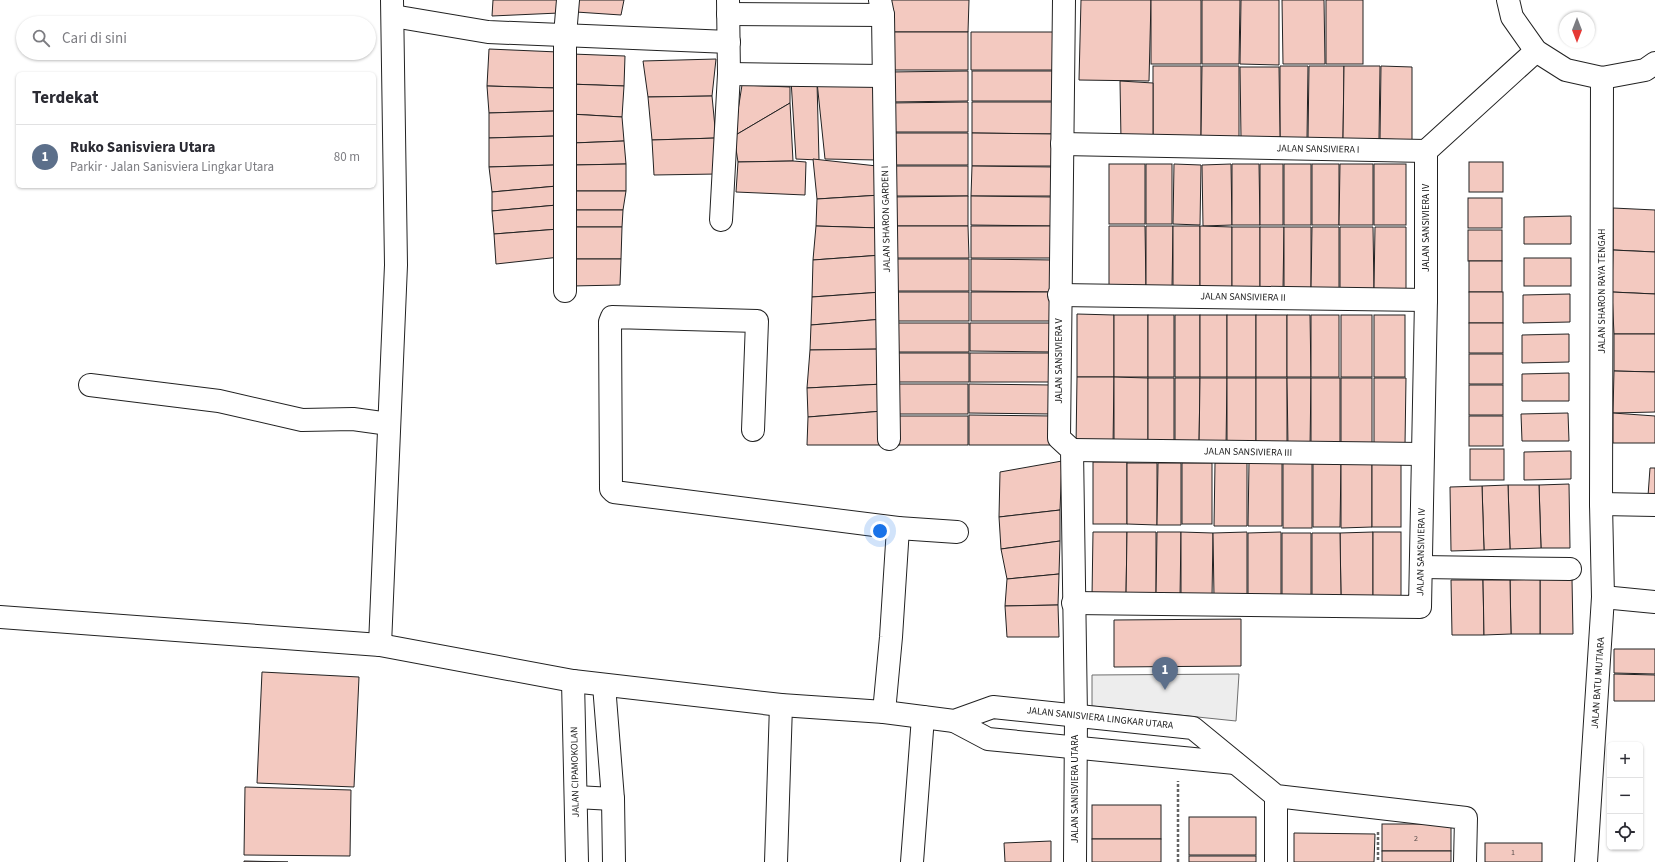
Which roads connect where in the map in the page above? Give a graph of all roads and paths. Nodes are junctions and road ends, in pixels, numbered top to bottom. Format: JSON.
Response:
{"nodes":[{"id":1,"x":568,"y":0,"type":"edge"},
{"id":2,"x":1064,"y":0,"type":"edge"},
{"id":3,"x":1508,"y":0,"type":"edge"},
{"id":4,"x":728,"y":7,"type":"edge"},
{"id":5,"x":881,"y":7,"type":"edge"},
{"id":6,"x":393,"y":8,"type":"edge"},
{"id":7,"x":565,"y":35,"type":"junction"},
{"id":8,"x":729,"y":42,"type":"junction"},
{"id":9,"x":1536,"y":51,"type":"junction"},
{"id":10,"x":1655,"y":63,"type":"edge"},
{"id":11,"x":729,"y":74,"type":"junction"},
{"id":12,"x":883,"y":76,"type":"junction"},
{"id":13,"x":1602,"y":78,"type":"junction"},
{"id":14,"x":1062,"y":144,"type":"junction"},
{"id":15,"x":1426,"y":151,"type":"junction"},
{"id":16,"x":721,"y":220,"type":"dead end"},
{"id":17,"x":565,"y":291,"type":"dead end"},
{"id":18,"x":1060,"y":295,"type":"junction"},
{"id":19,"x":1426,"y":300,"type":"junction"},
{"id":20,"x":90,"y":385,"type":"dead end"},
{"id":21,"x":389,"y":424,"type":"junction"},
{"id":22,"x":753,"y":430,"type":"dead end"},
{"id":23,"x":889,"y":438,"type":"dead end"},
{"id":24,"x":1072,"y":450,"type":"junction"},
{"id":25,"x":1423,"y":454,"type":"junction"},
{"id":26,"x":1601,"y":504,"type":"junction"},
{"id":27,"x":1655,"y":505,"type":"edge"},
{"id":28,"x":898,"y":528,"type":"junction"},
{"id":29,"x":957,"y":532,"type":"dead end"},
{"id":30,"x":1421,"y":567,"type":"junction"},
{"id":31,"x":1570,"y":569,"type":"dead end"},
{"id":32,"x":1603,"y":597,"type":"junction"},
{"id":33,"x":1073,"y":602,"type":"junction"},
{"id":34,"x":1655,"y":602,"type":"edge"},
{"id":35,"x":0,"y":617,"type":"edge"},
{"id":36,"x":380,"y":645,"type":"junction"},
{"id":37,"x":573,"y":681,"type":"junction"},
{"id":38,"x":604,"y":685,"type":"junction"},
{"id":39,"x":781,"y":705,"type":"junction"},
{"id":40,"x":884,"y":712,"type":"junction"},
{"id":41,"x":1076,"y":716,"type":"junction"},
{"id":42,"x":923,"y":717,"type":"junction"},
{"id":43,"x":954,"y":721,"type":"junction"},
{"id":44,"x":1076,"y":746,"type":"junction"},
{"id":45,"x":1178,"y":757,"type":"junction"},
{"id":46,"x":1235,"y":763,"type":"junction"},
{"id":47,"x":1276,"y":796,"type":"junction"},
{"id":48,"x":576,"y":798,"type":"junction"},
{"id":49,"x":613,"y":799,"type":"junction"},
{"id":50,"x":1376,"y":808,"type":"junction"},
{"id":51,"x":577,"y":862,"type":"edge"},
{"id":52,"x":614,"y":862,"type":"edge"},
{"id":53,"x":776,"y":862,"type":"edge"},
{"id":54,"x":912,"y":862,"type":"edge"},
{"id":55,"x":1075,"y":862,"type":"edge"},
{"id":56,"x":1178,"y":862,"type":"edge"},
{"id":57,"x":1276,"y":862,"type":"edge"},
{"id":58,"x":1378,"y":862,"type":"edge"},
{"id":59,"x":1466,"y":862,"type":"edge"},
{"id":60,"x":1586,"y":862,"type":"edge"}],
"edges":[{"from":1,"to":7,"type":"street"},
{"from":2,"to":14,"type":"street","name":"JALAN SANSIVIERA V"},
{"from":3,"to":9,"type":"street"},
{"from":4,"to":5,"type":"street"},
{"from":4,"to":8,"type":"street"},
{"from":5,"to":12,"type":"street","name":"JALAN SHARON GARDEN I"},
{"from":6,"to":7,"type":"street"},
{"from":6,"to":21,"type":"street"},
{"from":7,"to":8,"type":"street"},
{"from":7,"to":17,"type":"street"},
{"from":8,"to":11,"type":"street"},
{"from":9,"to":13,"type":"street"},
{"from":9,"to":15,"type":"street"},
{"from":10,"to":13,"type":"street"},
{"from":11,"to":12,"type":"street"},
{"from":11,"to":16,"type":"street"},
{"from":12,"to":23,"type":"street","name":"JALAN SHARON GARDEN I"},
{"from":13,"to":26,"type":"street","name":"JALAN SHARON RAYA TENGAH"},
{"from":14,"to":15,"type":"street","name":"JALAN SANSIVIERA I"},
{"from":14,"to":18,"type":"street","name":"JALAN SANSIVIERA V"},
{"from":15,"to":19,"type":"street","name":"JALAN SANSIVIERA IV"},
{"from":18,"to":19,"type":"street","name":"JALAN SANSIVIERA II"},
{"from":18,"to":24,"type":"street","name":"JALAN SANSIVIERA V"},
{"from":19,"to":25,"type":"street","name":"JALAN SANSIVIERA IV"},
{"from":20,"to":21,"type":"street"},
{"from":21,"to":36,"type":"street"},
{"from":22,"to":28,"type":"street"},
{"from":24,"to":25,"type":"street","name":"JALAN SANSIVIERA III"},
{"from":24,"to":33,"type":"street"},
{"from":25,"to":30,"type":"street","name":"JALAN SANSIVIERA IV"},
{"from":26,"to":27,"type":"street"},
{"from":26,"to":32,"type":"street","name":"JALAN BATU MUTIARA"},
{"from":28,"to":29,"type":"street"},
{"from":28,"to":40,"type":"street"},
{"from":30,"to":31,"type":"street"},
{"from":30,"to":33,"type":"street","name":"JALAN SANSIVIERA IV"},
{"from":32,"to":34,"type":"street"},
{"from":32,"to":60,"type":"street","name":"JALAN BATU MUTIARA"},
{"from":33,"to":41,"type":"street"},
{"from":35,"to":36,"type":"street","name":"JALAN SANISVIERA LINGKAR UTARA"},
{"from":36,"to":37,"type":"street","name":"JALAN SANISVIERA LINGKAR UTARA"},
{"from":37,"to":38,"type":"street","name":"JALAN SANISVIERA LINGKAR UTARA"},
{"from":37,"to":48,"type":"street","name":"JALAN CIPAMOKOLAN"},
{"from":38,"to":39,"type":"street","name":"JALAN SANISVIERA LINGKAR UTARA"},
{"from":38,"to":49,"type":"street"},
{"from":39,"to":40,"type":"street","name":"JALAN SANISVIERA LINGKAR UTARA"},
{"from":39,"to":53,"type":"street"},
{"from":40,"to":42,"type":"street","name":"JALAN SANISVIERA LINGKAR UTARA"},
{"from":41,"to":43,"type":"street","name":"JALAN SANISVIERA LINGKAR UTARA"},
{"from":41,"to":44,"type":"street","name":"JALAN SANISVIERA UTARA"},
{"from":41,"to":46,"type":"street","name":"JALAN SANISVIERA LINGKAR UTARA"},
{"from":42,"to":43,"type":"street","name":"JALAN SANISVIERA LINGKAR UTARA"},
{"from":42,"to":54,"type":"street"},
{"from":43,"to":44,"type":"street","name":"JALAN SANISVIERA LINGKAR UTARA"},
{"from":44,"to":45,"type":"street","name":"JALAN SANISVIERA LINGKAR UTARA"},
{"from":44,"to":55,"type":"street","name":"JALAN SANISVIERA UTARA"},
{"from":45,"to":46,"type":"street","name":"JALAN SANISVIERA LINGKAR UTARA"},
{"from":45,"to":56,"type":"path"},
{"from":46,"to":47,"type":"street","name":"JALAN SANISVIERA LINGKAR UTARA"},
{"from":47,"to":50,"type":"street"},
{"from":47,"to":57,"type":"street"},
{"from":48,"to":49,"type":"street"},
{"from":48,"to":51,"type":"street","name":"JALAN CIPAMOKOLAN"},
{"from":49,"to":52,"type":"street"},
{"from":50,"to":58,"type":"path"},
{"from":50,"to":59,"type":"street"}]}
